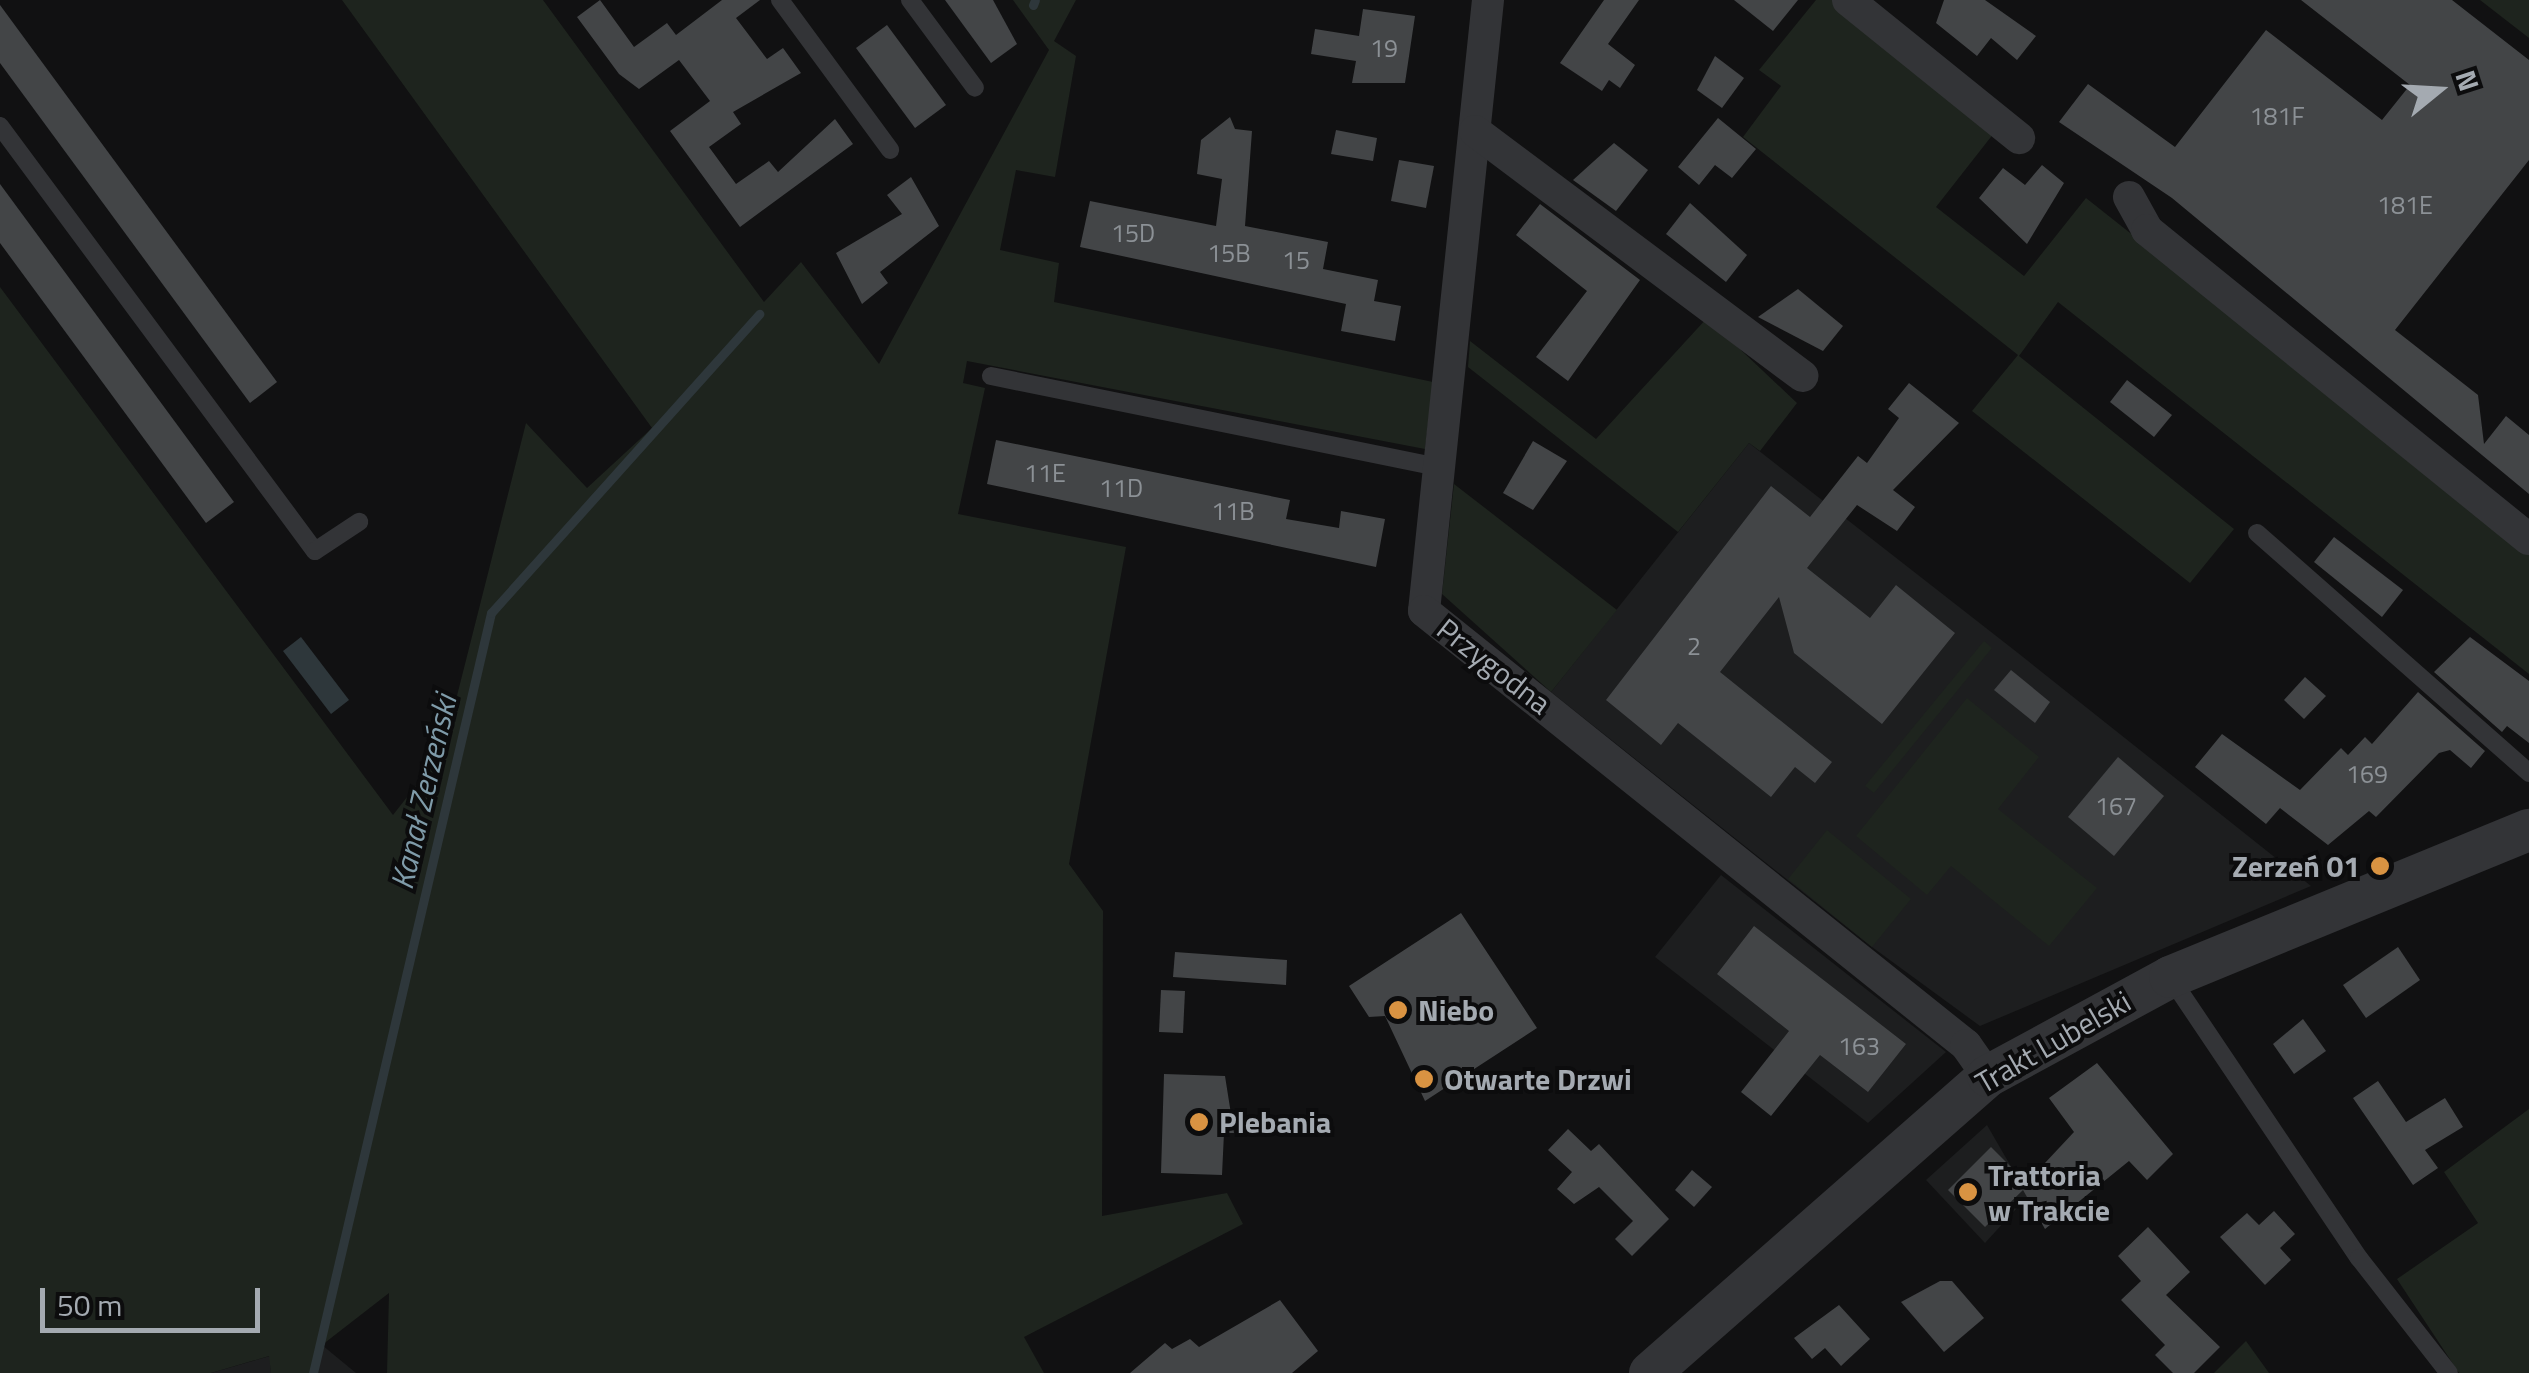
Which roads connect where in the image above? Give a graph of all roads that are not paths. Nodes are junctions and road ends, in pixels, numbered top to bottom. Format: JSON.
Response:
{"nodes":[{"id":1,"x":780,"y":0,"type":"edge"},
{"id":2,"x":910,"y":0,"type":"edge"},
{"id":3,"x":1488,"y":0,"type":"edge"},
{"id":4,"x":1848,"y":0,"type":"edge"},
{"id":5,"x":975,"y":88,"type":"dead end"},
{"id":6,"x":0,"y":126,"type":"edge"},
{"id":7,"x":1476,"y":131,"type":"junction"},
{"id":8,"x":2019,"y":138,"type":"dead end"},
{"id":9,"x":890,"y":150,"type":"dead end"},
{"id":10,"x":2129,"y":197,"type":"dead end"},
{"id":11,"x":991,"y":376,"type":"dead end"},
{"id":12,"x":1803,"y":376,"type":"dead end"},
{"id":13,"x":1440,"y":467,"type":"junction"},
{"id":14,"x":359,"y":522,"type":"dead end"},
{"id":15,"x":2258,"y":533,"type":"dead end"},
{"id":16,"x":2529,"y":539,"type":"edge"},
{"id":17,"x":2529,"y":774,"type":"edge"},
{"id":18,"x":2529,"y":830,"type":"edge"},
{"id":19,"x":2170,"y":976,"type":"junction"},
{"id":20,"x":1988,"y":1076,"type":"junction"},
{"id":21,"x":1650,"y":1373,"type":"edge"},
{"id":22,"x":2449,"y":1373,"type":"edge"}],
"edges":[{"from":1,"to":9,"type":"lane"},
{"from":2,"to":5,"type":"lane"},
{"from":3,"to":7,"type":"street","name":"Przygodna"},
{"from":4,"to":8,"type":"street"},
{"from":6,"to":14,"type":"lane"},
{"from":7,"to":12,"type":"street"},
{"from":7,"to":13,"type":"street","name":"Przygodna"},
{"from":10,"to":16,"type":"street"},
{"from":11,"to":13,"type":"lane"},
{"from":13,"to":20,"type":"street","name":"Przygodna"},
{"from":15,"to":17,"type":"lane"},
{"from":18,"to":19,"type":"street","name":"Trakt Lubelski"},
{"from":19,"to":20,"type":"street","name":"Trakt Lubelski"},
{"from":19,"to":22,"type":"lane"},
{"from":20,"to":21,"type":"street","name":"Trakt Lubelski"}]}
